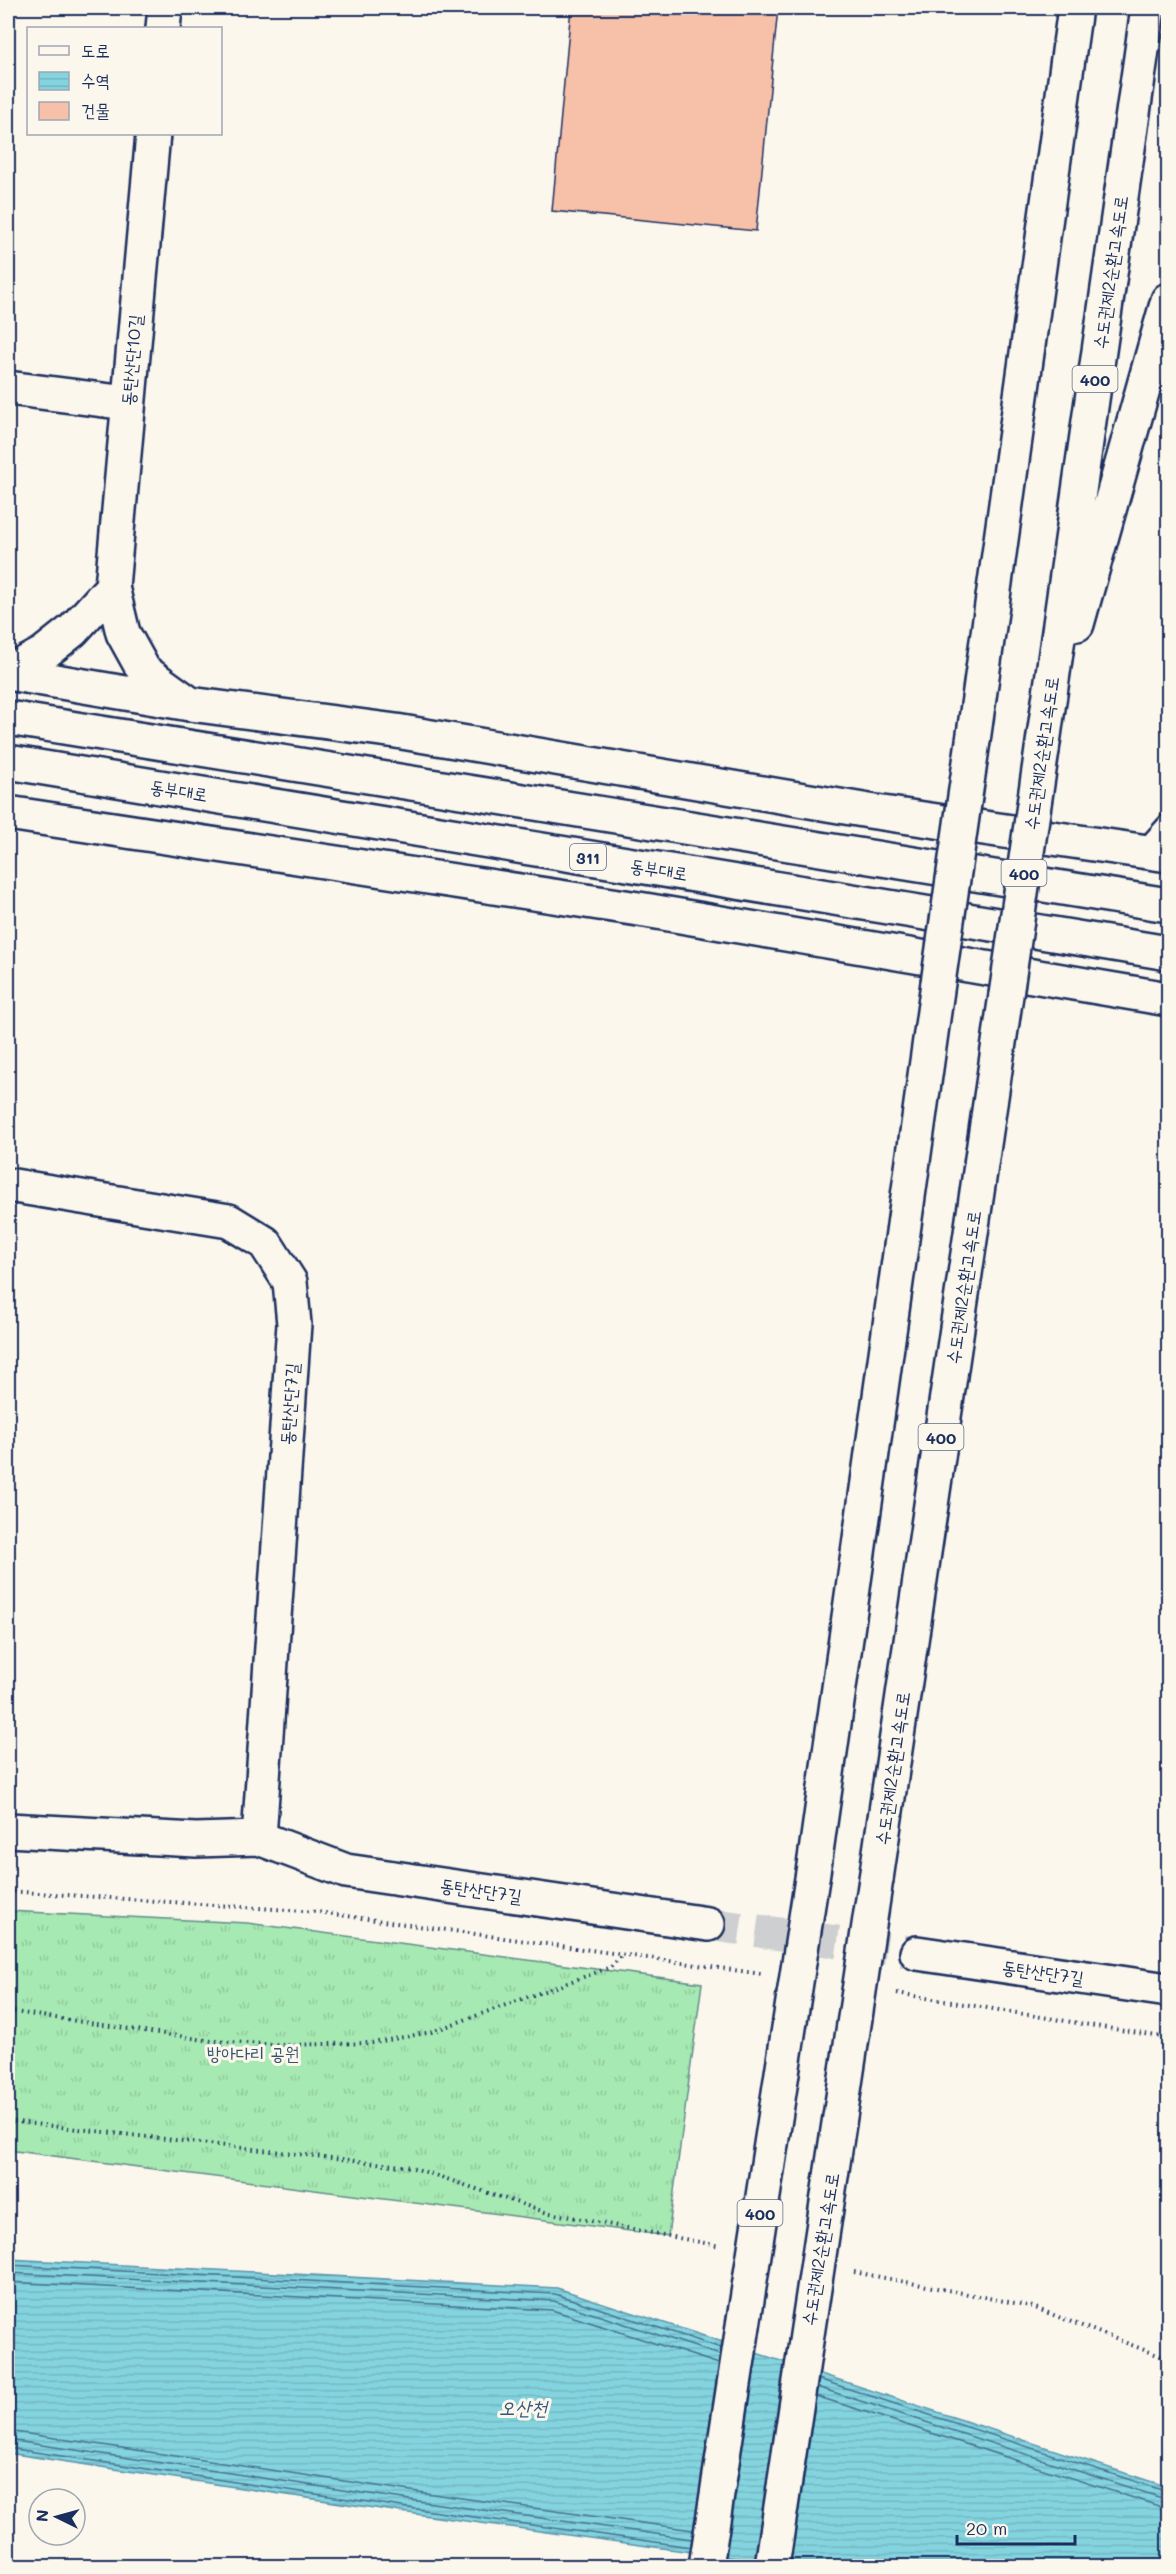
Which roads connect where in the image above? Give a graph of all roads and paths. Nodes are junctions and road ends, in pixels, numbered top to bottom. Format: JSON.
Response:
{"nodes":[{"id":1,"x":165,"y":8,"type":"edge"},
{"id":2,"x":1075,"y":8,"type":"edge"},
{"id":3,"x":1148,"y":8,"type":"edge"},
{"id":4,"x":163,"y":27,"type":"edge"},
{"id":5,"x":153,"y":135,"type":"edge"},
{"id":6,"x":1168,"y":300,"type":"edge"},
{"id":7,"x":8,"y":388,"type":"edge"},
{"id":8,"x":127,"y":403,"type":"junction"},
{"id":9,"x":112,"y":587,"type":"junction"},
{"id":10,"x":8,"y":673,"type":"edge"},
{"id":11,"x":190,"y":704,"type":"junction"},
{"id":12,"x":8,"y":718,"type":"edge"},
{"id":13,"x":1042,"y":750,"type":"junction"},
{"id":14,"x":8,"y":762,"type":"edge"},
{"id":15,"x":8,"y":813,"type":"edge"},
{"id":16,"x":1168,"y":822,"type":"edge"},
{"id":17,"x":1155,"y":853,"type":"edge"},
{"id":18,"x":1168,"y":904,"type":"edge"},
{"id":19,"x":1168,"y":953,"type":"edge"},
{"id":20,"x":1168,"y":999,"type":"edge"},
{"id":21,"x":8,"y":1185,"type":"edge"},
{"id":22,"x":8,"y":1830,"type":"edge"},
{"id":23,"x":258,"y":1838,"type":"junction"},
{"id":24,"x":8,"y":1891,"type":"edge"},
{"id":25,"x":708,"y":1923,"type":"tunnel mouth"},
{"id":26,"x":917,"y":1953,"type":"tunnel mouth"},
{"id":27,"x":622,"y":1955,"type":"junction"},
{"id":28,"x":764,"y":1975,"type":"dead end"},
{"id":29,"x":1168,"y":1990,"type":"edge"},
{"id":30,"x":894,"y":1993,"type":"dead end"},
{"id":31,"x":8,"y":2011,"type":"edge"},
{"id":32,"x":1168,"y":2038,"type":"edge"},
{"id":33,"x":8,"y":2121,"type":"edge"},
{"id":34,"x":730,"y":2248,"type":"dead end"},
{"id":35,"x":845,"y":2270,"type":"dead end"},
{"id":36,"x":1168,"y":2358,"type":"edge"},
{"id":37,"x":706,"y":2566,"type":"edge"},
{"id":38,"x":772,"y":2566,"type":"edge"}],
"edges":[{"from":1,"to":4,"type":"main road"},
{"from":2,"to":37,"type":"main road","number":"400","bridge":true},
{"from":3,"to":13,"type":"main road","name":"수도권제2순환고속도로","number":"400"},
{"from":5,"to":8,"type":"main road","name":"동탄산단10길"},
{"from":6,"to":13,"type":"main road"},
{"from":7,"to":8,"type":"main road"},
{"from":8,"to":9,"type":"main road","name":"동탄산단10길"},
{"from":9,"to":10,"type":"main road"},
{"from":9,"to":11,"type":"main road","name":"동탄산단10길"},
{"from":10,"to":11,"type":"main road"},
{"from":11,"to":17,"type":"main road"},
{"from":12,"to":18,"type":"main road"},
{"from":13,"to":38,"type":"main road","name":"수도권제2순환고속도로","number":"400","bridge":true},
{"from":14,"to":19,"type":"main road","name":"동부대로","number":"311"},
{"from":15,"to":20,"type":"main road"},
{"from":16,"to":17,"type":"lane"},
{"from":21,"to":23,"type":"main road","name":"동탄산단7길"},
{"from":22,"to":23,"type":"main road","name":"동탄산단7길"},
{"from":23,"to":25,"type":"main road","name":"동탄산단7길"},
{"from":24,"to":27,"type":"path"},
{"from":26,"to":29,"type":"main road","name":"동탄산단7길"},
{"from":27,"to":28,"type":"path"},
{"from":27,"to":31,"type":"path"},
{"from":30,"to":32,"type":"path"},
{"from":33,"to":34,"type":"path"},
{"from":35,"to":36,"type":"path"}]}
